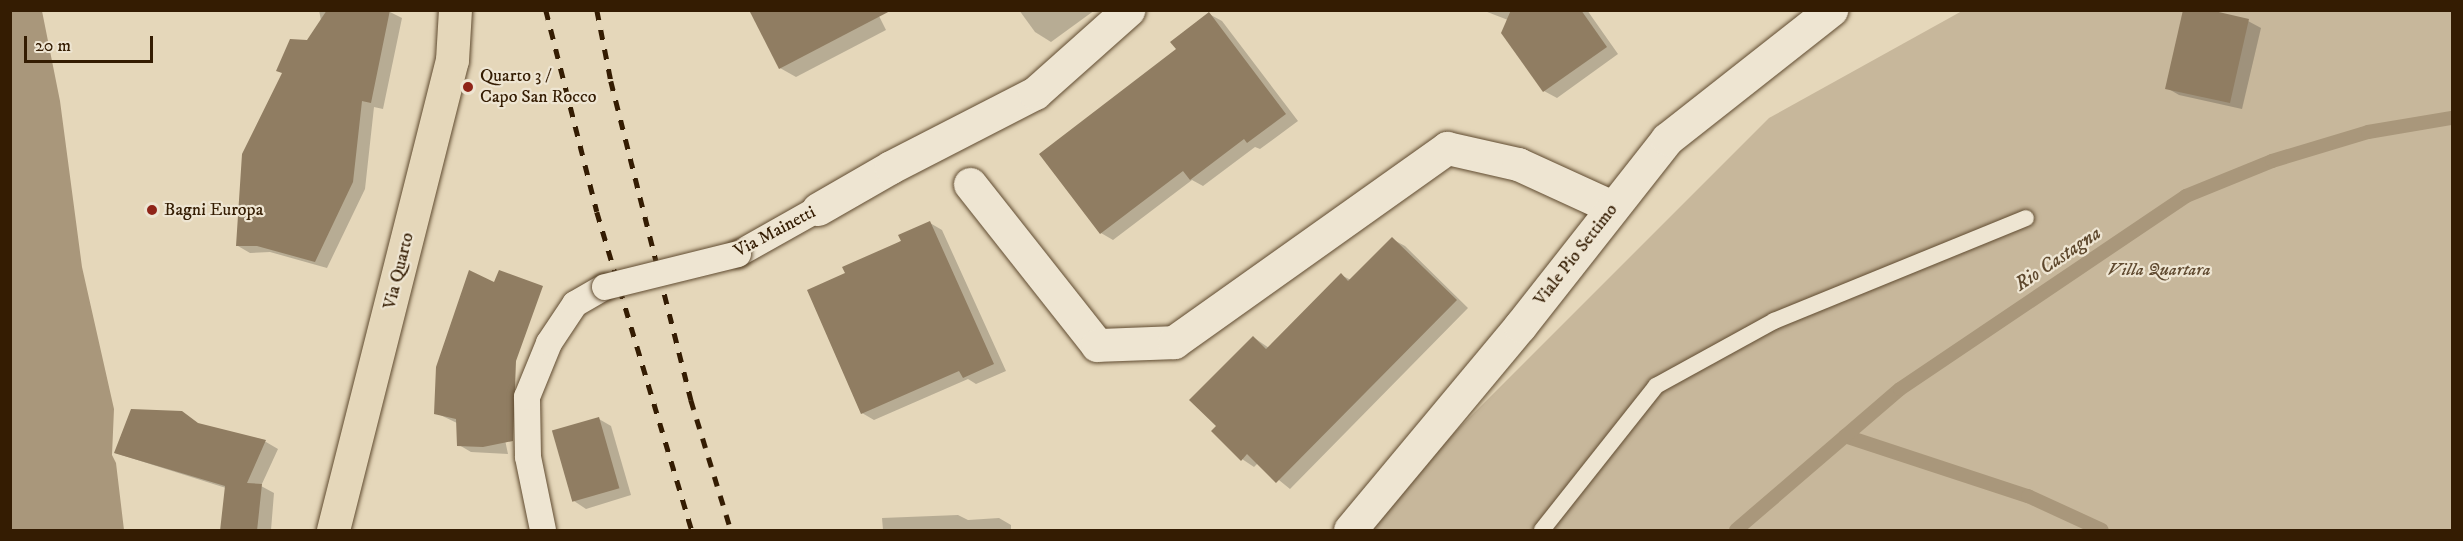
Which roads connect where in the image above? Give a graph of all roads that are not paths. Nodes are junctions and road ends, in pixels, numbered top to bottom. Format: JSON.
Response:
{"nodes":[{"id":1,"x":455,"y":10,"type":"edge"},
{"id":2,"x":1128,"y":10,"type":"edge"},
{"id":3,"x":1831,"y":10,"type":"edge"},
{"id":4,"x":970,"y":184,"type":"dead end"},
{"id":5,"x":1612,"y":207,"type":"junction"},
{"id":6,"x":818,"y":209,"type":"joint"},
{"id":7,"x":2026,"y":218,"type":"dead end"},
{"id":8,"x":333,"y":531,"type":"edge"},
{"id":9,"x":543,"y":531,"type":"edge"},
{"id":10,"x":1350,"y":531,"type":"edge"},
{"id":11,"x":1542,"y":531,"type":"edge"}],
"edges":[{"from":1,"to":8,"type":"main road","name":"Via Quarto"},
{"from":2,"to":6,"type":"street","name":"Via Mainetti"},
{"from":3,"to":5,"type":"street","name":"Viale Pio Settimo"},
{"from":4,"to":5,"type":"street"},
{"from":5,"to":10,"type":"street","name":"Viale Pio Settimo"},
{"from":6,"to":9,"type":"street","name":"Via Mainetti","bridge":true},
{"from":7,"to":11,"type":"lane"}]}
